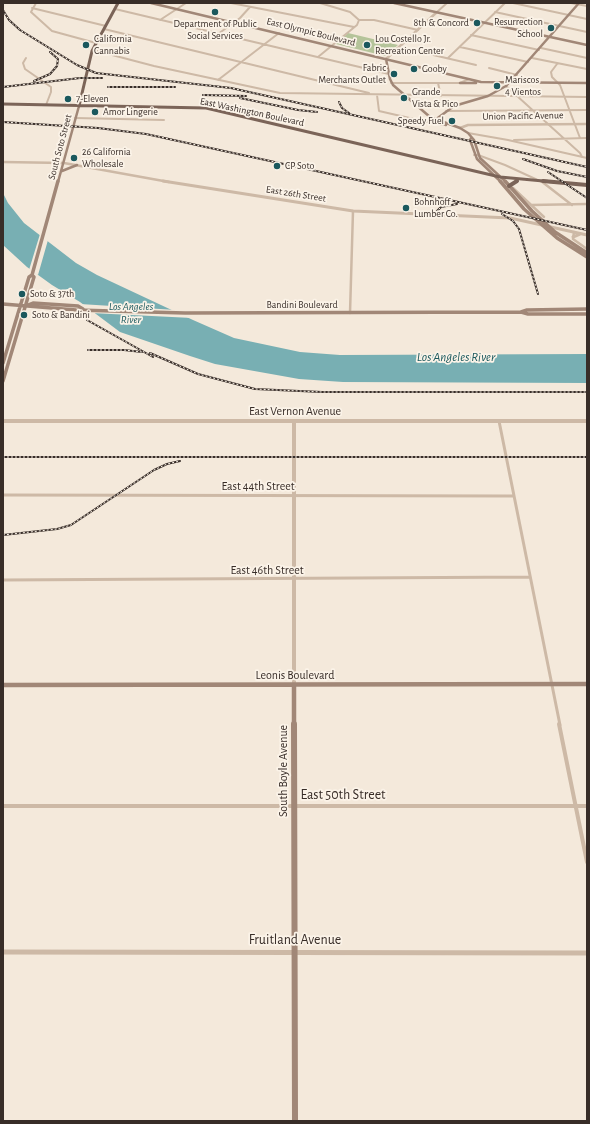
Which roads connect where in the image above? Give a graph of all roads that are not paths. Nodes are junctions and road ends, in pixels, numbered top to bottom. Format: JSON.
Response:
{"nodes":[{"id":1,"x":36,"y":3,"type":"edge"},
{"id":2,"x":118,"y":3,"type":"edge"},
{"id":3,"x":151,"y":3,"type":"edge"},
{"id":4,"x":186,"y":3,"type":"edge"},
{"id":5,"x":232,"y":3,"type":"edge"},
{"id":6,"x":320,"y":3,"type":"edge"},
{"id":7,"x":394,"y":3,"type":"edge"},
{"id":8,"x":415,"y":3,"type":"edge"},
{"id":9,"x":447,"y":3,"type":"edge"},
{"id":10,"x":505,"y":3,"type":"edge"},
{"id":11,"x":513,"y":3,"type":"edge"},
{"id":12,"x":571,"y":3,"type":"edge"},
{"id":13,"x":579,"y":4,"type":"edge"},
{"id":14,"x":587,"y":6,"type":"edge"},
{"id":15,"x":411,"y":7,"type":"junction"},
{"id":16,"x":32,"y":8,"type":"junction"},
{"id":17,"x":250,"y":8,"type":"junction"},
{"id":18,"x":115,"y":9,"type":"junction"},
{"id":19,"x":177,"y":9,"type":"junction"},
{"id":20,"x":437,"y":12,"type":"junction"},
{"id":21,"x":495,"y":12,"type":"junction"},
{"id":22,"x":569,"y":15,"type":"junction"},
{"id":23,"x":587,"y":19,"type":"edge"},
{"id":24,"x":160,"y":20,"type":"junction"},
{"id":25,"x":359,"y":20,"type":"junction"},
{"id":26,"x":235,"y":22,"type":"junction"},
{"id":27,"x":484,"y":23,"type":"junction"},
{"id":28,"x":560,"y":26,"type":"junction"},
{"id":29,"x":105,"y":27,"type":"junction"},
{"id":30,"x":354,"y":27,"type":"junction"},
{"id":31,"x":418,"y":30,"type":"junction"},
{"id":32,"x":587,"y":32,"type":"edge"},
{"id":33,"x":279,"y":33,"type":"junction"},
{"id":34,"x":218,"y":34,"type":"junction"},
{"id":35,"x":471,"y":35,"type":"junction"},
{"id":36,"x":550,"y":38,"type":"junction"},
{"id":37,"x":96,"y":43,"type":"junction"},
{"id":38,"x":264,"y":45,"type":"junction"},
{"id":39,"x":332,"y":45,"type":"junction"},
{"id":40,"x":460,"y":46,"type":"junction"},
{"id":41,"x":587,"y":46,"type":"edge"},
{"id":42,"x":399,"y":47,"type":"junction"},
{"id":43,"x":540,"y":49,"type":"junction"},
{"id":44,"x":92,"y":50,"type":"junction"},
{"id":45,"x":318,"y":57,"type":"junction"},
{"id":46,"x":26,"y":58,"type":"dead end"},
{"id":47,"x":448,"y":58,"type":"junction"},
{"id":48,"x":532,"y":58,"type":"junction"},
{"id":49,"x":587,"y":58,"type":"edge"},
{"id":50,"x":386,"y":59,"type":"junction"},
{"id":51,"x":242,"y":61,"type":"junction"},
{"id":52,"x":528,"y":62,"type":"junction"},
{"id":53,"x":558,"y":64,"type":"junction"},
{"id":54,"x":476,"y":65,"type":"dead end"},
{"id":55,"x":489,"y":68,"type":"dead end"},
{"id":56,"x":587,"y":70,"type":"edge"},
{"id":57,"x":389,"y":74,"type":"junction"},
{"id":58,"x":516,"y":75,"type":"junction"},
{"id":59,"x":469,"y":79,"type":"junction"},
{"id":60,"x":218,"y":80,"type":"junction"},
{"id":61,"x":486,"y":82,"type":"junction"},
{"id":62,"x":392,"y":83,"type":"junction"},
{"id":63,"x":438,"y":83,"type":"junction"},
{"id":64,"x":460,"y":83,"type":"junction"},
{"id":65,"x":509,"y":83,"type":"junction"},
{"id":66,"x":557,"y":83,"type":"junction"},
{"id":67,"x":587,"y":83,"type":"edge"},
{"id":68,"x":506,"y":86,"type":"junction"},
{"id":69,"x":376,"y":94,"type":"junction"},
{"id":70,"x":404,"y":95,"type":"junction"},
{"id":71,"x":441,"y":96,"type":"junction"},
{"id":72,"x":488,"y":96,"type":"junction"},
{"id":73,"x":517,"y":96,"type":"junction"},
{"id":74,"x":564,"y":97,"type":"junction"},
{"id":75,"x":587,"y":97,"type":"edge"},
{"id":76,"x":3,"y":104,"type":"edge"},
{"id":77,"x":46,"y":105,"type":"junction"},
{"id":78,"x":79,"y":106,"type":"junction"},
{"id":79,"x":446,"y":110,"type":"junction"},
{"id":80,"x":533,"y":110,"type":"junction"},
{"id":81,"x":570,"y":110,"type":"junction"},
{"id":82,"x":587,"y":110,"type":"edge"},
{"id":83,"x":76,"y":118,"type":"junction"},
{"id":84,"x":164,"y":120,"type":"dead end"},
{"id":85,"x":435,"y":120,"type":"junction"},
{"id":86,"x":423,"y":121,"type":"junction"},
{"id":87,"x":547,"y":124,"type":"junction"},
{"id":88,"x":575,"y":124,"type":"junction"},
{"id":89,"x":587,"y":124,"type":"edge"},
{"id":90,"x":449,"y":125,"type":"junction"},
{"id":91,"x":460,"y":128,"type":"junction"},
{"id":92,"x":468,"y":133,"type":"junction"},
{"id":93,"x":580,"y":138,"type":"junction"},
{"id":94,"x":587,"y":138,"type":"edge"},
{"id":95,"x":565,"y":139,"type":"junction"},
{"id":96,"x":508,"y":140,"type":"junction"},
{"id":97,"x":476,"y":155,"type":"junction"},
{"id":98,"x":582,"y":157,"type":"junction"},
{"id":99,"x":587,"y":158,"type":"edge"},
{"id":100,"x":493,"y":160,"type":"junction"},
{"id":101,"x":3,"y":162,"type":"edge"},
{"id":102,"x":64,"y":163,"type":"junction"},
{"id":103,"x":486,"y":163,"type":"junction"},
{"id":104,"x":77,"y":165,"type":"junction"},
{"id":105,"x":446,"y":166,"type":"junction"},
{"id":106,"x":486,"y":168,"type":"junction"},
{"id":107,"x":62,"y":171,"type":"junction"},
{"id":108,"x":474,"y":171,"type":"junction"},
{"id":109,"x":526,"y":174,"type":"junction"},
{"id":110,"x":494,"y":176,"type":"junction"},
{"id":111,"x":501,"y":179,"type":"junction"},
{"id":112,"x":524,"y":180,"type":"junction"},
{"id":113,"x":517,"y":181,"type":"junction"},
{"id":114,"x":542,"y":182,"type":"junction"},
{"id":115,"x":509,"y":186,"type":"junction"},
{"id":116,"x":587,"y":186,"type":"edge"},
{"id":117,"x":531,"y":204,"type":"junction"},
{"id":118,"x":572,"y":204,"type":"junction"},
{"id":119,"x":587,"y":204,"type":"edge"},
{"id":120,"x":353,"y":211,"type":"junction"},
{"id":121,"x":544,"y":217,"type":"dead end"},
{"id":122,"x":574,"y":232,"type":"junction"},
{"id":123,"x":582,"y":234,"type":"junction"},
{"id":124,"x":587,"y":235,"type":"edge"},
{"id":125,"x":573,"y":237,"type":"junction"},
{"id":126,"x":587,"y":249,"type":"edge"},
{"id":127,"x":587,"y":253,"type":"edge"},
{"id":128,"x":587,"y":257,"type":"edge"},
{"id":129,"x":3,"y":304,"type":"edge"},
{"id":130,"x":25,"y":305,"type":"junction"},
{"id":131,"x":587,"y":309,"type":"edge"},
{"id":132,"x":521,"y":312,"type":"junction"},
{"id":133,"x":350,"y":313,"type":"junction"},
{"id":134,"x":587,"y":314,"type":"edge"},
{"id":135,"x":3,"y":363,"type":"edge"},
{"id":136,"x":4,"y":371,"type":"edge"},
{"id":137,"x":3,"y":381,"type":"edge"},
{"id":138,"x":3,"y":421,"type":"edge"},
{"id":139,"x":294,"y":421,"type":"junction"},
{"id":140,"x":499,"y":421,"type":"junction"},
{"id":141,"x":587,"y":421,"type":"edge"},
{"id":142,"x":3,"y":495,"type":"edge"},
{"id":143,"x":294,"y":495,"type":"junction"},
{"id":144,"x":514,"y":496,"type":"junction"},
{"id":145,"x":530,"y":577,"type":"junction"},
{"id":146,"x":3,"y":580,"type":"edge"},
{"id":147,"x":294,"y":580,"type":"junction"},
{"id":148,"x":552,"y":684,"type":"junction"},
{"id":149,"x":587,"y":684,"type":"edge"},
{"id":150,"x":3,"y":685,"type":"edge"},
{"id":151,"x":294,"y":685,"type":"junction"},
{"id":152,"x":3,"y":806,"type":"edge"},
{"id":153,"x":294,"y":806,"type":"junction"},
{"id":154,"x":576,"y":806,"type":"junction"},
{"id":155,"x":587,"y":806,"type":"edge"},
{"id":156,"x":587,"y":862,"type":"edge"},
{"id":157,"x":3,"y":952,"type":"edge"},
{"id":158,"x":294,"y":952,"type":"junction"},
{"id":159,"x":587,"y":953,"type":"edge"},
{"id":160,"x":295,"y":1121,"type":"edge"}],
"edges":[{"from":1,"to":16,"type":"street"},
{"from":2,"to":18,"type":"main road","name":"South Soto Street"},
{"from":3,"to":19,"type":"main road","name":"East Olympic Boulevard"},
{"from":4,"to":19,"type":"street"},
{"from":5,"to":17,"type":"street"},
{"from":6,"to":25,"type":"street"},
{"from":7,"to":15,"type":"main road"},
{"from":8,"to":15,"type":"street"},
{"from":9,"to":20,"type":"street"},
{"from":10,"to":21,"type":"street"},
{"from":11,"to":22,"type":"street"},
{"from":12,"to":13,"type":"street"},
{"from":13,"to":14,"type":"street"},
{"from":13,"to":22,"type":"main road"},
{"from":15,"to":20,"type":"main road"},
{"from":16,"to":29,"type":"street"},
{"from":16,"to":37,"type":"street"},
{"from":17,"to":26,"type":"street"},
{"from":17,"to":30,"type":"street"},
{"from":18,"to":24,"type":"street"},
{"from":18,"to":29,"type":"main road","name":"South Soto Street"},
{"from":19,"to":24,"type":"street"},
{"from":19,"to":26,"type":"main road","name":"East Olympic Boulevard"},
{"from":20,"to":27,"type":"main road"},
{"from":20,"to":31,"type":"street"},
{"from":21,"to":27,"type":"street"},
{"from":21,"to":28,"type":"street"},
{"from":22,"to":23,"type":"street"},
{"from":22,"to":28,"type":"main road"},
{"from":24,"to":34,"type":"street"},
{"from":25,"to":30,"type":"street"},
{"from":25,"to":31,"type":"street"},
{"from":26,"to":33,"type":"main road","name":"East Olympic Boulevard"},
{"from":26,"to":34,"type":"street"},
{"from":27,"to":35,"type":"street"},
{"from":27,"to":36,"type":"main road"},
{"from":28,"to":32,"type":"street"},
{"from":28,"to":36,"type":"main road"},
{"from":29,"to":37,"type":"main road","name":"South Soto Street"},
{"from":29,"to":51,"type":"street"},
{"from":30,"to":39,"type":"street"},
{"from":31,"to":42,"type":"street"},
{"from":33,"to":38,"type":"street"},
{"from":33,"to":39,"type":"main road","name":"East Olympic Boulevard"},
{"from":34,"to":38,"type":"street"},
{"from":35,"to":40,"type":"street"},
{"from":35,"to":43,"type":"street"},
{"from":36,"to":41,"type":"main road"},
{"from":36,"to":43,"type":"main road"},
{"from":37,"to":44,"type":"main road","name":"South Soto Street"},
{"from":38,"to":45,"type":"street"},
{"from":38,"to":51,"type":"street"},
{"from":39,"to":45,"type":"street"},
{"from":39,"to":50,"type":"main road","name":"East Olympic Boulevard"},
{"from":40,"to":47,"type":"street"},
{"from":40,"to":52,"type":"street"},
{"from":42,"to":47,"type":"street"},
{"from":42,"to":50,"type":"street"},
{"from":43,"to":48,"type":"main road"},
{"from":43,"to":49,"type":"street"},
{"from":44,"to":60,"type":"street"},
{"from":44,"to":78,"type":"main road","name":"South Soto Street"},
{"from":45,"to":57,"type":"street"},
{"from":46,"to":77,"type":"street"},
{"from":47,"to":54,"type":"street"},
{"from":48,"to":52,"type":"main road"},
{"from":48,"to":53,"type":"street"},
{"from":50,"to":57,"type":"main road"},
{"from":50,"to":59,"type":"main road","name":"East Olympic Boulevard"},
{"from":51,"to":60,"type":"street"},
{"from":51,"to":69,"type":"street"},
{"from":52,"to":58,"type":"main road"},
{"from":53,"to":56,"type":"street"},
{"from":53,"to":66,"type":"street"},
{"from":55,"to":58,"type":"street"},
{"from":57,"to":62,"type":"main road"},
{"from":58,"to":65,"type":"main road"},
{"from":59,"to":61,"type":"main road","name":"East Olympic Boulevard"},
{"from":59,"to":64,"type":"street"},
{"from":60,"to":69,"type":"street"},
{"from":61,"to":64,"type":"main road"},
{"from":61,"to":65,"type":"main road","name":"East Olympic Boulevard"},
{"from":62,"to":63,"type":"street"},
{"from":62,"to":70,"type":"main road"},
{"from":63,"to":64,"type":"street"},
{"from":63,"to":71,"type":"street"},
{"from":65,"to":66,"type":"main road","name":"East Olympic Boulevard"},
{"from":65,"to":68,"type":"main road"},
{"from":66,"to":67,"type":"main road","name":"East Olympic Boulevard"},
{"from":66,"to":74,"type":"street"},
{"from":68,"to":72,"type":"main road"},
{"from":68,"to":73,"type":"street"},
{"from":69,"to":70,"type":"street"},
{"from":69,"to":86,"type":"street"},
{"from":70,"to":71,"type":"street"},
{"from":70,"to":85,"type":"main road"},
{"from":71,"to":72,"type":"street"},
{"from":72,"to":73,"type":"street"},
{"from":72,"to":79,"type":"main road"},
{"from":73,"to":74,"type":"street"},
{"from":73,"to":80,"type":"street"},
{"from":74,"to":75,"type":"street"},
{"from":74,"to":81,"type":"street"},
{"from":76,"to":77,"type":"main road","name":"East Washington Boulevard"},
{"from":77,"to":78,"type":"main road","name":"East Washington Boulevard"},
{"from":78,"to":83,"type":"main road","name":"South Soto Street"},
{"from":78,"to":105,"type":"main road","name":"East Washington Boulevard"},
{"from":79,"to":80,"type":"street"},
{"from":79,"to":85,"type":"main road"},
{"from":80,"to":81,"type":"street"},
{"from":80,"to":87,"type":"street"},
{"from":81,"to":82,"type":"street"},
{"from":81,"to":88,"type":"street"},
{"from":83,"to":84,"type":"street"},
{"from":83,"to":102,"type":"main road","name":"South Soto Street"},
{"from":85,"to":86,"type":"street"},
{"from":85,"to":90,"type":"main road"},
{"from":86,"to":90,"type":"main road"},
{"from":87,"to":88,"type":"street","name":"Union Pacific Avenue"},
{"from":87,"to":91,"type":"street","name":"Union Pacific Avenue"},
{"from":87,"to":95,"type":"street"},
{"from":88,"to":89,"type":"street","name":"Union Pacific Avenue"},
{"from":88,"to":93,"type":"street"},
{"from":90,"to":91,"type":"main road"},
{"from":91,"to":92,"type":"main road"},
{"from":92,"to":96,"type":"street"},
{"from":92,"to":97,"type":"main road"},
{"from":93,"to":94,"type":"street"},
{"from":93,"to":95,"type":"street"},
{"from":95,"to":96,"type":"street"},
{"from":95,"to":98,"type":"street"},
{"from":96,"to":98,"type":"street"},
{"from":97,"to":100,"type":"street"},
{"from":97,"to":103,"type":"main road"},
{"from":97,"to":106,"type":"main road"},
{"from":98,"to":99,"type":"street"},
{"from":100,"to":103,"type":"street"},
{"from":100,"to":109,"type":"street"},
{"from":101,"to":102,"type":"street","name":"East 26th Street"},
{"from":102,"to":104,"type":"street","name":"East 26th Street"},
{"from":102,"to":107,"type":"main road","name":"South Soto Street"},
{"from":103,"to":111,"type":"main road"},
{"from":104,"to":107,"type":"main road"},
{"from":104,"to":120,"type":"street","name":"East 26th Street"},
{"from":105,"to":108,"type":"main road","name":"East Washington Boulevard"},
{"from":105,"to":111,"type":"main road","name":"East Washington Boulevard"},
{"from":106,"to":108,"type":"main road"},
{"from":106,"to":110,"type":"main road"},
{"from":107,"to":130,"type":"main road","name":"South Soto Street"},
{"from":108,"to":110,"type":"main road","name":"East Washington Boulevard"},
{"from":109,"to":112,"type":"street"},
{"from":109,"to":114,"type":"street"},
{"from":110,"to":111,"type":"main road","name":"East Washington Boulevard"},
{"from":111,"to":112,"type":"main road","name":"East Washington Boulevard"},
{"from":111,"to":113,"type":"main road","name":"East Washington Boulevard"},
{"from":111,"to":115,"type":"main road"},
{"from":111,"to":128,"type":"main road"},
{"from":112,"to":114,"type":"main road","name":"East Washington Boulevard"},
{"from":113,"to":114,"type":"main road","name":"East Washington Boulevard"},
{"from":113,"to":115,"type":"main road"},
{"from":114,"to":116,"type":"main road","name":"East Washington Boulevard"},
{"from":114,"to":118,"type":"street"},
{"from":115,"to":117,"type":"street"},
{"from":115,"to":127,"type":"main road"},
{"from":117,"to":118,"type":"street"},
{"from":117,"to":121,"type":"street"},
{"from":118,"to":119,"type":"street"},
{"from":120,"to":122,"type":"street","name":"East 26th Street"},
{"from":120,"to":133,"type":"street"},
{"from":122,"to":123,"type":"street","name":"East 26th Street"},
{"from":122,"to":125,"type":"street"},
{"from":123,"to":124,"type":"street","name":"East 26th Street"},
{"from":123,"to":125,"type":"street"},
{"from":125,"to":126,"type":"street"},
{"from":129,"to":130,"type":"main road","name":"Bandini Boulevard"},
{"from":130,"to":133,"type":"main road","name":"Bandini Boulevard"},
{"from":130,"to":135,"type":"main road","name":"South Soto Street"},
{"from":130,"to":136,"type":"main road","name":"South Soto Street"},
{"from":131,"to":132,"type":"main road","name":"Bandini Boulevard"},
{"from":132,"to":133,"type":"main road","name":"Bandini Boulevard"},
{"from":132,"to":134,"type":"main road","name":"Bandini Boulevard"},
{"from":136,"to":137,"type":"main road","name":"South Soto Street"},
{"from":138,"to":139,"type":"street","name":"East Vernon Avenue"},
{"from":139,"to":140,"type":"street","name":"East Vernon Avenue"},
{"from":139,"to":143,"type":"street","name":"South Boyle Avenue"},
{"from":140,"to":141,"type":"street","name":"East Vernon Avenue"},
{"from":140,"to":144,"type":"street"},
{"from":142,"to":143,"type":"street","name":"East 44th Street"},
{"from":143,"to":144,"type":"street","name":"East 44th Street"},
{"from":143,"to":147,"type":"street","name":"South Boyle Avenue"},
{"from":144,"to":145,"type":"street"},
{"from":145,"to":147,"type":"street","name":"East 46th Street"},
{"from":145,"to":148,"type":"street"},
{"from":146,"to":147,"type":"street","name":"East 46th Street"},
{"from":147,"to":151,"type":"street","name":"South Boyle Avenue"},
{"from":148,"to":149,"type":"main road","name":"Leonis Boulevard"},
{"from":148,"to":151,"type":"main road","name":"Leonis Boulevard"},
{"from":148,"to":154,"type":"street"},
{"from":150,"to":151,"type":"main road","name":"Leonis Boulevard"},
{"from":151,"to":153,"type":"main road","name":"South Boyle Avenue"},
{"from":152,"to":153,"type":"street","name":"East 50th Street"},
{"from":153,"to":154,"type":"street","name":"East 50th Street"},
{"from":153,"to":158,"type":"main road","name":"South Boyle Avenue"},
{"from":154,"to":155,"type":"street","name":"East 50th Street"},
{"from":154,"to":156,"type":"street"},
{"from":157,"to":158,"type":"street","name":"Fruitland Avenue"},
{"from":158,"to":159,"type":"street","name":"Fruitland Avenue"},
{"from":158,"to":160,"type":"main road","name":"South Boyle Avenue"}]}
